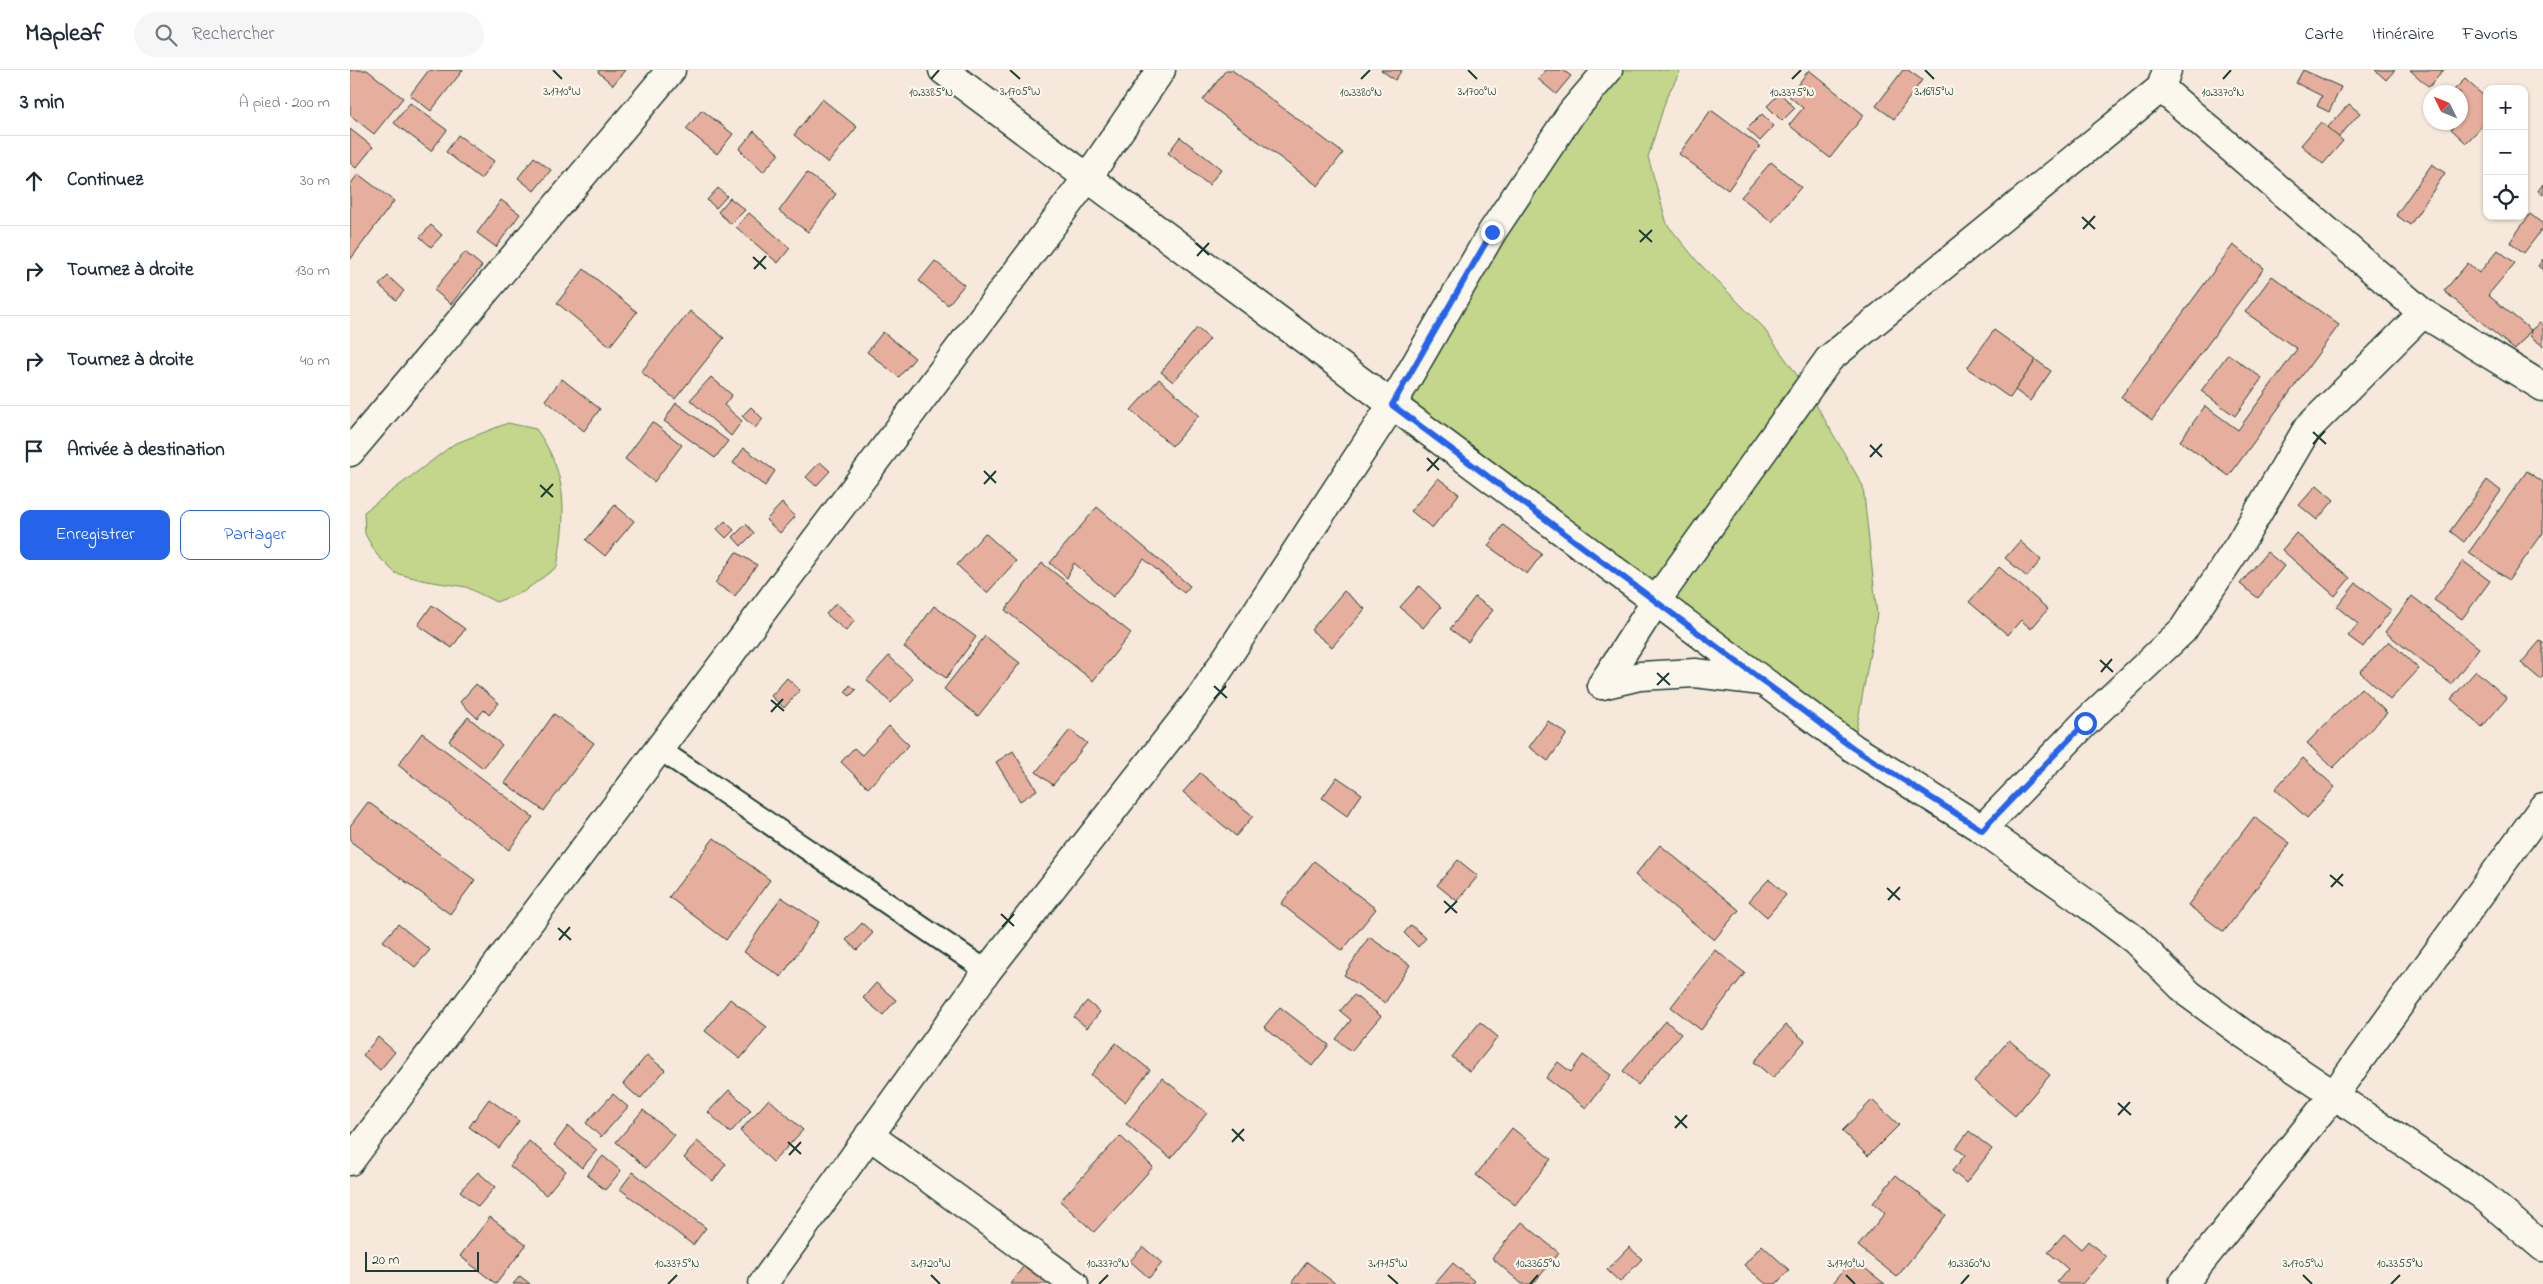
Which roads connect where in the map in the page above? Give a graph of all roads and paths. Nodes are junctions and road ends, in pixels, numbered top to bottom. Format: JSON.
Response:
{"nodes":[{"id":1,"x":671,"y":70,"type":"edge"},
{"id":2,"x":943,"y":70,"type":"edge"},
{"id":3,"x":1161,"y":70,"type":"edge"},
{"id":4,"x":1608,"y":70,"type":"edge"},
{"id":5,"x":2164,"y":79,"type":"edge"},
{"id":6,"x":1088,"y":177,"type":"junction"},
{"id":7,"x":2423,"y":313,"type":"junction"},
{"id":8,"x":2543,"y":387,"type":"edge"},
{"id":9,"x":1392,"y":405,"type":"junction"},
{"id":10,"x":350,"y":452,"type":"edge"},
{"id":11,"x":1656,"y":601,"type":"junction"},
{"id":12,"x":1763,"y":682,"type":"junction"},
{"id":13,"x":659,"y":748,"type":"junction"},
{"id":14,"x":2543,"y":808,"type":"edge"},
{"id":15,"x":1982,"y":830,"type":"junction"},
{"id":16,"x":987,"y":971,"type":"junction"},
{"id":17,"x":2334,"y":1096,"type":"junction"},
{"id":18,"x":869,"y":1135,"type":"junction"},
{"id":19,"x":350,"y":1161,"type":"edge"},
{"id":20,"x":2543,"y":1248,"type":"edge"},
{"id":21,"x":763,"y":1284,"type":"edge"},
{"id":22,"x":1074,"y":1284,"type":"edge"},
{"id":23,"x":2183,"y":1284,"type":"edge"}],
"edges":[{"from":1,"to":10,"type":"street"},
{"from":2,"to":6,"type":"street"},
{"from":3,"to":6,"type":"street"},
{"from":4,"to":9,"type":"street"},
{"from":5,"to":7,"type":"street"},
{"from":5,"to":11,"type":"street"},
{"from":6,"to":9,"type":"street"},
{"from":6,"to":13,"type":"street"},
{"from":7,"to":8,"type":"street"},
{"from":7,"to":15,"type":"street"},
{"from":9,"to":11,"type":"street"},
{"from":9,"to":16,"type":"street"},
{"from":11,"to":12,"type":"street"},
{"from":11,"to":12,"type":"street"},
{"from":12,"to":15,"type":"street"},
{"from":13,"to":16,"type":"lane"},
{"from":13,"to":19,"type":"street"},
{"from":14,"to":17,"type":"street"},
{"from":15,"to":17,"type":"street"},
{"from":16,"to":18,"type":"street"},
{"from":17,"to":20,"type":"street"},
{"from":17,"to":23,"type":"street"},
{"from":18,"to":21,"type":"street"},
{"from":18,"to":22,"type":"street"}]}
